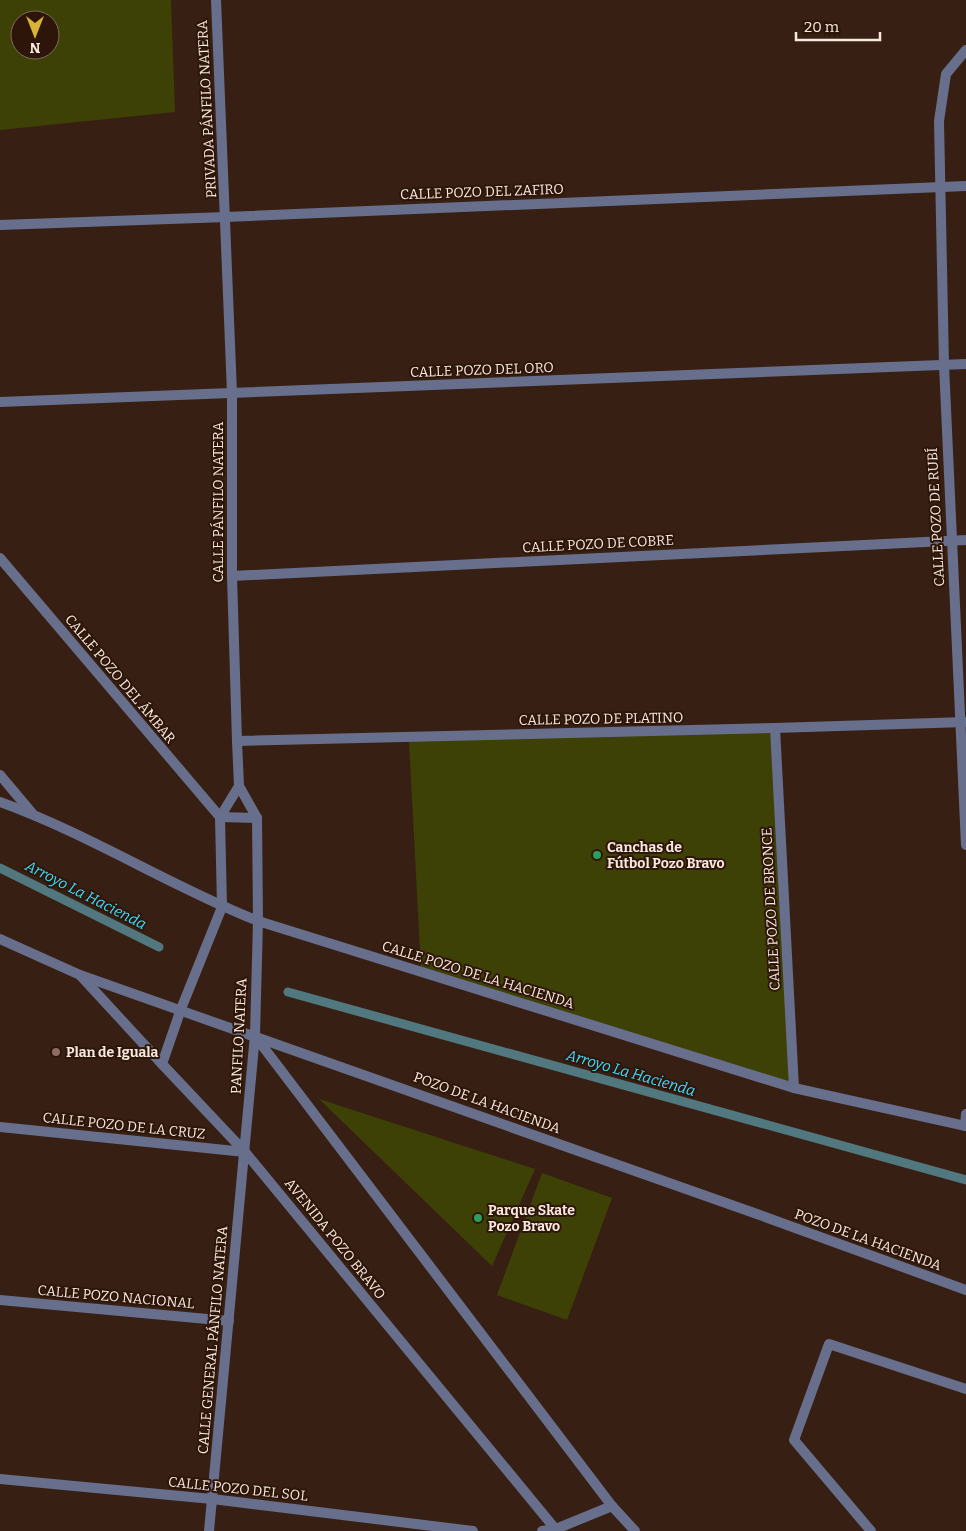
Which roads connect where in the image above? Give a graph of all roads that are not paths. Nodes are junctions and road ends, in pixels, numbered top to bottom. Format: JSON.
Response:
{"nodes":[{"id":1,"x":216,"y":0,"type":"edge"},
{"id":2,"x":966,"y":50,"type":"edge"},
{"id":3,"x":939,"y":186,"type":"junction"},
{"id":4,"x":966,"y":186,"type":"edge"},
{"id":5,"x":226,"y":217,"type":"junction"},
{"id":6,"x":0,"y":225,"type":"edge"},
{"id":7,"x":966,"y":364,"type":"edge"},
{"id":8,"x":944,"y":365,"type":"junction"},
{"id":9,"x":232,"y":393,"type":"junction"},
{"id":10,"x":0,"y":402,"type":"edge"},
{"id":11,"x":966,"y":540,"type":"edge"},
{"id":12,"x":951,"y":541,"type":"junction"},
{"id":13,"x":0,"y":558,"type":"edge"},
{"id":14,"x":232,"y":576,"type":"junction"},
{"id":15,"x":964,"y":722,"type":"edge"},
{"id":16,"x":776,"y":728,"type":"junction"},
{"id":17,"x":236,"y":741,"type":"junction"},
{"id":18,"x":0,"y":775,"type":"edge"},
{"id":19,"x":239,"y":786,"type":"junction"},
{"id":20,"x":0,"y":802,"type":"edge"},
{"id":21,"x":33,"y":814,"type":"junction"},
{"id":22,"x":220,"y":817,"type":"junction"},
{"id":23,"x":258,"y":818,"type":"junction"},
{"id":24,"x":966,"y":845,"type":"edge"},
{"id":25,"x":222,"y":907,"type":"junction"},
{"id":26,"x":258,"y":921,"type":"junction"},
{"id":27,"x":0,"y":940,"type":"edge"},
{"id":28,"x":80,"y":974,"type":"junction"},
{"id":29,"x":181,"y":1009,"type":"junction"},
{"id":30,"x":255,"y":1035,"type":"junction"},
{"id":31,"x":162,"y":1064,"type":"junction"},
{"id":32,"x":794,"y":1088,"type":"junction"},
{"id":33,"x":966,"y":1114,"type":"edge"},
{"id":34,"x":966,"y":1126,"type":"edge"},
{"id":35,"x":0,"y":1127,"type":"edge"},
{"id":36,"x":245,"y":1152,"type":"junction"},
{"id":37,"x":966,"y":1290,"type":"edge"},
{"id":38,"x":0,"y":1300,"type":"edge"},
{"id":39,"x":229,"y":1320,"type":"junction"},
{"id":40,"x":966,"y":1389,"type":"edge"},
{"id":41,"x":0,"y":1479,"type":"edge"},
{"id":42,"x":212,"y":1499,"type":"junction"},
{"id":43,"x":612,"y":1506,"type":"junction"},
{"id":44,"x":557,"y":1530,"type":"edge"},
{"id":45,"x":209,"y":1531,"type":"edge"},
{"id":46,"x":473,"y":1531,"type":"edge"},
{"id":47,"x":542,"y":1531,"type":"edge"},
{"id":48,"x":635,"y":1531,"type":"edge"},
{"id":49,"x":871,"y":1531,"type":"edge"}],
"edges":[{"from":1,"to":5,"type":"street","name":"PRIVADA PÁNFILO NATERA"},
{"from":2,"to":3,"type":"street","name":"CALLE POZO DE RUBÍ"},
{"from":3,"to":4,"type":"street","name":"CALLE POZO DEL ZAFIRO"},
{"from":3,"to":5,"type":"street","name":"CALLE POZO DEL ZAFIRO"},
{"from":3,"to":8,"type":"street","name":"CALLE POZO DE RUBÍ"},
{"from":5,"to":6,"type":"street","name":"CALLE POZO DEL ZAFIRO"},
{"from":5,"to":9,"type":"street","name":"CALLE PÁNFILO NATERA"},
{"from":7,"to":8,"type":"street","name":"CALLE POZO DEL ORO"},
{"from":8,"to":9,"type":"street","name":"CALLE POZO DEL ORO"},
{"from":8,"to":12,"type":"street","name":"CALLE POZO DE RUBÍ"},
{"from":9,"to":10,"type":"street","name":"CALLE POZO DEL ORO"},
{"from":9,"to":14,"type":"street","name":"CALLE PÁNFILO NATERA"},
{"from":11,"to":12,"type":"street","name":"CALLE POZO DE COBRE"},
{"from":12,"to":14,"type":"street","name":"CALLE POZO DE COBRE"},
{"from":12,"to":15,"type":"street","name":"CALLE POZO DE RUBÍ"},
{"from":13,"to":22,"type":"street","name":"CALLE POZO DEL ÁMBAR"},
{"from":14,"to":17,"type":"street","name":"CALLE PÁNFILO NATERA"},
{"from":15,"to":16,"type":"street","name":"CALLE POZO DE PLATINO"},
{"from":15,"to":24,"type":"street","name":"CALLE POZO DE RUBÍ"},
{"from":16,"to":17,"type":"street","name":"CALLE POZO DE PLATINO"},
{"from":16,"to":32,"type":"street","name":"CALLE POZO DE BRONCE"},
{"from":17,"to":19,"type":"street","name":"CALLE PÁNFILO NATERA"},
{"from":18,"to":21,"type":"street"},
{"from":19,"to":22,"type":"street"},
{"from":19,"to":23,"type":"street","name":"CALLE PÁNFILO NATERA"},
{"from":20,"to":21,"type":"street","name":"CALLE POZO DE LA HACIENDA"},
{"from":21,"to":25,"type":"street","name":"CALLE POZO DE LA HACIENDA"},
{"from":22,"to":23,"type":"street"},
{"from":22,"to":25,"type":"street"},
{"from":23,"to":26,"type":"street"},
{"from":25,"to":26,"type":"street","name":"CALLE POZO DE LA HACIENDA"},
{"from":25,"to":29,"type":"street"},
{"from":26,"to":30,"type":"street","name":"PANFILO NATERA"},
{"from":26,"to":32,"type":"street","name":"CALLE POZO DE LA HACIENDA"},
{"from":27,"to":28,"type":"street","name":"POZO DE LA HACIENDA"},
{"from":28,"to":29,"type":"street","name":"POZO DE LA HACIENDA"},
{"from":28,"to":31,"type":"street","name":"AVENIDA POZO BRAVO"},
{"from":29,"to":30,"type":"street","name":"POZO DE LA HACIENDA"},
{"from":29,"to":31,"type":"street"},
{"from":30,"to":36,"type":"street","name":"PANFILO NATERA"},
{"from":30,"to":37,"type":"street","name":"POZO DE LA HACIENDA"},
{"from":30,"to":43,"type":"street"},
{"from":31,"to":36,"type":"street","name":"AVENIDA POZO BRAVO"},
{"from":32,"to":34,"type":"street","name":"CALLE POZO DE LA HACIENDA"},
{"from":33,"to":34,"type":"street"},
{"from":35,"to":36,"type":"street","name":"CALLE POZO DE LA CRUZ"},
{"from":36,"to":39,"type":"street","name":"CALLE GENERAL PÁNFILO NATERA"},
{"from":36,"to":44,"type":"street","name":"AVENIDA POZO BRAVO"},
{"from":38,"to":39,"type":"street","name":"CALLE POZO NACIONAL"},
{"from":39,"to":42,"type":"street","name":"CALLE GENERAL PÁNFILO NATERA"},
{"from":40,"to":49,"type":"street"},
{"from":41,"to":42,"type":"street","name":"CALLE POZO DEL SOL"},
{"from":42,"to":45,"type":"street","name":"CALLE GENERAL PÁNFILO NATERA"},
{"from":42,"to":46,"type":"street","name":"CALLE POZO DEL SOL"},
{"from":43,"to":44,"type":"street"},
{"from":43,"to":48,"type":"street"},
{"from":44,"to":47,"type":"street"}]}
